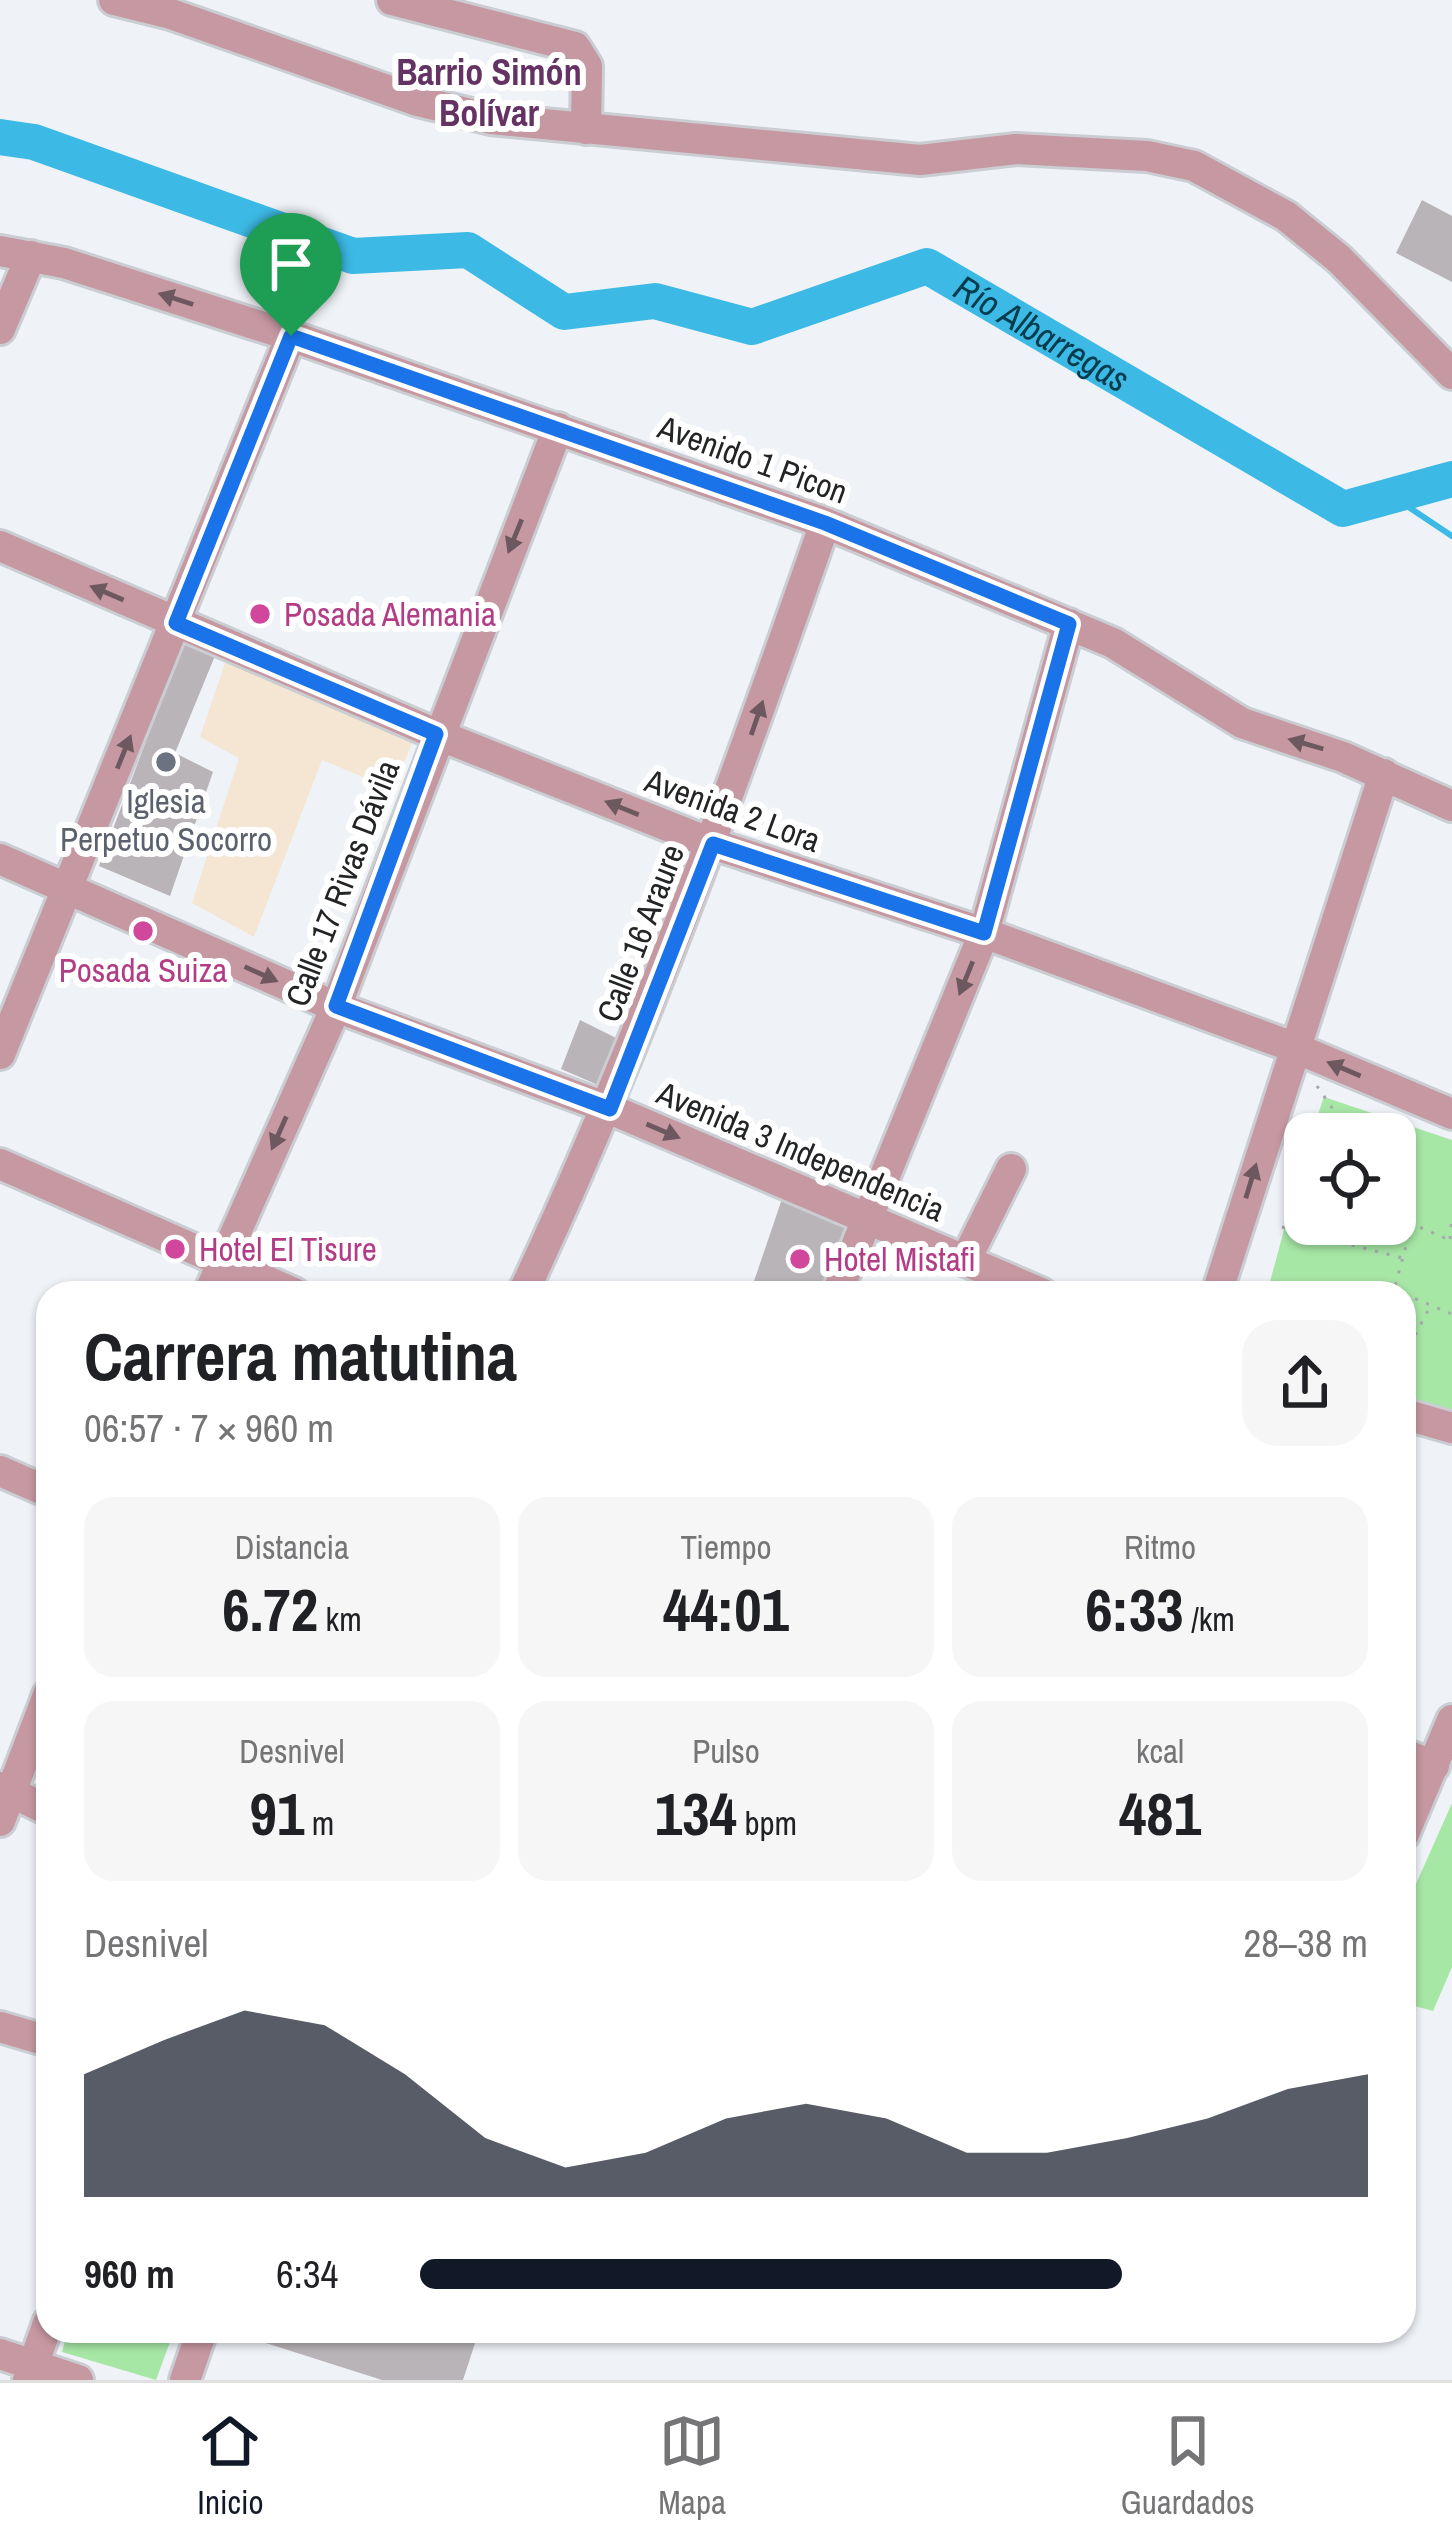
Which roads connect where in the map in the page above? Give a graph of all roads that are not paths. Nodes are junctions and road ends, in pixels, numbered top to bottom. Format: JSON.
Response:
{"nodes":[{"id":1,"x":114,"y":0,"type":"edge"},
{"id":2,"x":392,"y":0,"type":"edge"},
{"id":3,"x":586,"y":129,"type":"junction"},
{"id":4,"x":15,"y":253,"type":"edge"},
{"id":5,"x":0,"y":328,"type":"edge"},
{"id":6,"x":291,"y":336,"type":"junction"},
{"id":7,"x":1452,"y":374,"type":"edge"},
{"id":8,"x":558,"y":428,"type":"junction"},
{"id":9,"x":825,"y":523,"type":"junction"},
{"id":10,"x":0,"y":547,"type":"edge"},
{"id":11,"x":176,"y":623,"type":"junction"},
{"id":12,"x":1069,"y":624,"type":"junction"},
{"id":13,"x":436,"y":734,"type":"junction"},
{"id":14,"x":1384,"y":774,"type":"junction"},
{"id":15,"x":1452,"y":806,"type":"edge"},
{"id":16,"x":713,"y":844,"type":"junction"},
{"id":17,"x":0,"y":859,"type":"edge"},
{"id":18,"x":68,"y":890,"type":"junction"},
{"id":19,"x":984,"y":933,"type":"junction"},
{"id":20,"x":336,"y":1006,"type":"junction"},
{"id":21,"x":1292,"y":1047,"type":"junction"},
{"id":22,"x":0,"y":1054,"type":"edge"},
{"id":23,"x":610,"y":1109,"type":"junction"},
{"id":24,"x":1452,"y":1114,"type":"edge"},
{"id":25,"x":0,"y":1164,"type":"edge"},
{"id":26,"x":1011,"y":1169,"type":"dead end"},
{"id":27,"x":870,"y":1220,"type":"junction"},
{"id":28,"x":965,"y":1261,"type":"junction"},
{"id":29,"x":221,"y":1262,"type":"junction"},
{"id":30,"x":213,"y":1281,"type":"edge"},
{"id":31,"x":266,"y":1281,"type":"edge"},
{"id":32,"x":530,"y":1281,"type":"edge"},
{"id":33,"x":843,"y":1281,"type":"edge"},
{"id":34,"x":1012,"y":1281,"type":"edge"},
{"id":35,"x":1220,"y":1281,"type":"edge"},
{"id":36,"x":1416,"y":1417,"type":"edge"},
{"id":37,"x":1452,"y":1427,"type":"edge"},
{"id":38,"x":0,"y":1471,"type":"edge"},
{"id":39,"x":36,"y":1487,"type":"edge"},
{"id":40,"x":1452,"y":1720,"type":"edge"},
{"id":41,"x":36,"y":1724,"type":"edge"},
{"id":42,"x":1416,"y":1759,"type":"edge"},
{"id":43,"x":1434,"y":1766,"type":"junction"},
{"id":44,"x":4,"y":1800,"type":"edge"},
{"id":45,"x":36,"y":1807,"type":"edge"},
{"id":46,"x":1416,"y":1807,"type":"edge"},
{"id":47,"x":0,"y":2027,"type":"edge"},
{"id":48,"x":36,"y":2038,"type":"edge"},
{"id":49,"x":41,"y":2343,"type":"edge"},
{"id":50,"x":198,"y":2343,"type":"edge"},
{"id":51,"x":0,"y":2354,"type":"edge"},
{"id":52,"x":31,"y":2373,"type":"edge"},
{"id":53,"x":78,"y":2380,"type":"edge"},
{"id":54,"x":185,"y":2380,"type":"edge"}],
"edges":[{"from":1,"to":3,"type":"street"},
{"from":2,"to":3,"type":"street"},
{"from":3,"to":7,"type":"street"},
{"from":4,"to":5,"type":"street"},
{"from":6,"to":4,"type":"street","name":"Avenido 1 Picon","one_way":true},
{"from":6,"to":8,"type":"street","name":"Avenido 1 Picon"},
{"from":6,"to":11,"type":"street"},
{"from":8,"to":9,"type":"street","name":"Avenido 1 Picon"},
{"from":8,"to":13,"type":"street","name":"Calle 17 Rivas Dávila","one_way":true},
{"from":9,"to":12,"type":"street","name":"Avenido 1 Picon"},
{"from":16,"to":9,"type":"street","name":"Calle 16 Araure","one_way":true},
{"from":11,"to":10,"type":"street","name":"Avenida 2 Lora","one_way":true},
{"from":11,"to":13,"type":"street","name":"Avenida 2 Lora"},
{"from":18,"to":11,"type":"street","one_way":true},
{"from":14,"to":12,"type":"street","name":"Avenido 1 Picon","one_way":true},
{"from":12,"to":19,"type":"street"},
{"from":16,"to":13,"type":"street","name":"Avenida 2 Lora","one_way":true},
{"from":13,"to":20,"type":"street","name":"Calle 17 Rivas Dávila"},
{"from":14,"to":15,"type":"street","name":"Avenido 1 Picon"},
{"from":14,"to":21,"type":"street"},
{"from":16,"to":19,"type":"street","name":"Avenida 2 Lora"},
{"from":16,"to":23,"type":"street","name":"Calle 16 Araure"},
{"from":17,"to":18,"type":"street","name":"Avenida 3 Independencia"},
{"from":18,"to":20,"type":"street","name":"Avenida 3 Independencia","one_way":true},
{"from":18,"to":22,"type":"street"},
{"from":19,"to":21,"type":"street","name":"Avenida 2 Lora"},
{"from":19,"to":27,"type":"street","one_way":true},
{"from":20,"to":23,"type":"street","name":"Avenida 3 Independencia"},
{"from":20,"to":29,"type":"street","name":"Calle 17 Rivas Dávila","one_way":true},
{"from":24,"to":21,"type":"street","name":"Avenida 2 Lora","one_way":true},
{"from":35,"to":21,"type":"street","one_way":true},
{"from":23,"to":27,"type":"street","name":"Avenida 3 Independencia","one_way":true},
{"from":23,"to":32,"type":"street","name":"Calle 16 Araure"},
{"from":25,"to":29,"type":"street"},
{"from":26,"to":28,"type":"street"},
{"from":27,"to":28,"type":"street","name":"Avenida 3 Independencia"},
{"from":27,"to":33,"type":"street"},
{"from":28,"to":34,"type":"street","name":"Avenida 3 Independencia"},
{"from":29,"to":30,"type":"street","name":"Calle 17 Rivas Dávila"},
{"from":29,"to":31,"type":"street"},
{"from":36,"to":37,"type":"street"},
{"from":38,"to":39,"type":"street"},
{"from":40,"to":43,"type":"street"},
{"from":41,"to":44,"type":"street"},
{"from":42,"to":43,"type":"street"},
{"from":43,"to":46,"type":"street"},
{"from":44,"to":45,"type":"street"},
{"from":47,"to":48,"type":"street"},
{"from":49,"to":52,"type":"street"},
{"from":50,"to":54,"type":"street"},
{"from":51,"to":52,"type":"street"},
{"from":52,"to":53,"type":"street"}]}
